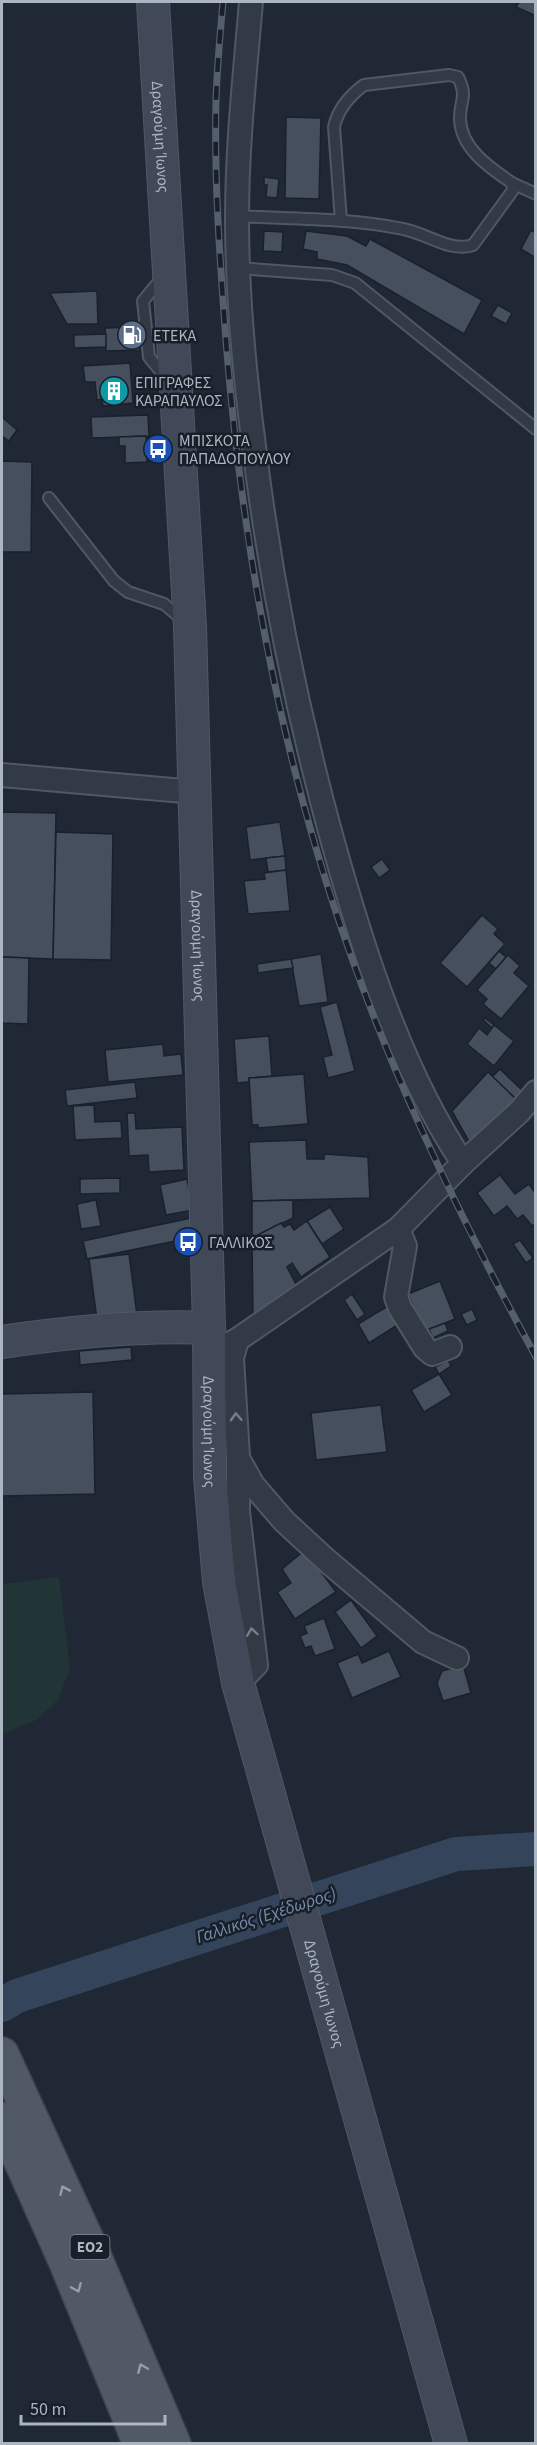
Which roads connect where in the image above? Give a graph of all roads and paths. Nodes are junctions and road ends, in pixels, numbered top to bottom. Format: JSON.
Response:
{"nodes":[{"id":1,"x":153,"y":2,"type":"edge"},
{"id":2,"x":251,"y":2,"type":"edge"},
{"id":3,"x":512,"y":183,"type":"junction"},
{"id":4,"x":536,"y":195,"type":"edge"},
{"id":5,"x":237,"y":216,"type":"junction"},
{"id":6,"x":341,"y":221,"type":"junction"},
{"id":7,"x":238,"y":268,"type":"junction"},
{"id":8,"x":536,"y":429,"type":"edge"},
{"id":9,"x":49,"y":498,"type":"dead end"},
{"id":10,"x":190,"y":626,"type":"junction"},
{"id":11,"x":2,"y":775,"type":"edge"},
{"id":12,"x":195,"y":792,"type":"junction"},
{"id":13,"x":536,"y":1092,"type":"edge"},
{"id":14,"x":463,"y":1163,"type":"junction"},
{"id":15,"x":398,"y":1228,"type":"junction"},
{"id":16,"x":218,"y":1340,"type":"junction"},
{"id":17,"x":2,"y":1342,"type":"edge"},
{"id":18,"x":450,"y":1347,"type":"dead end"},
{"id":19,"x":238,"y":1457,"type":"junction"},
{"id":20,"x":457,"y":1658,"type":"dead end"},
{"id":21,"x":238,"y":1683,"type":"junction"},
{"id":22,"x":2,"y":2054,"type":"edge"},
{"id":23,"x":2,"y":2119,"type":"edge"},
{"id":24,"x":174,"y":2443,"type":"edge"},
{"id":25,"x":140,"y":2444,"type":"edge"},
{"id":26,"x":451,"y":2444,"type":"edge"}],
"edges":[{"from":1,"to":10,"type":"main road","name":"Δραγούμη Ίωνος"},
{"from":2,"to":5,"type":"street"},
{"from":3,"to":4,"type":"lane"},
{"from":3,"to":6,"type":"lane"},
{"from":3,"to":6,"type":"lane"},
{"from":5,"to":6,"type":"lane"},
{"from":5,"to":7,"type":"street"},
{"from":7,"to":8,"type":"lane"},
{"from":7,"to":14,"type":"street"},
{"from":9,"to":10,"type":"lane"},
{"from":10,"to":12,"type":"main road","name":"Δραγούμη Ίωνος"},
{"from":11,"to":12,"type":"street"},
{"from":12,"to":16,"type":"main road","name":"Δραγούμη Ίωνος"},
{"from":13,"to":14,"type":"street"},
{"from":14,"to":15,"type":"street"},
{"from":15,"to":16,"type":"street"},
{"from":15,"to":18,"type":"street"},
{"from":16,"to":17,"type":"main road"},
{"from":19,"to":16,"type":"street","one_way":true},
{"from":16,"to":21,"type":"main road","name":"Δραγούμη Ίωνος"},
{"from":19,"to":20,"type":"street"},
{"from":21,"to":19,"type":"street","one_way":true},
{"from":21,"to":26,"type":"main road","name":"Δραγούμη Ίωνος"},
{"from":24,"to":22,"type":"main road","number":"ΕΟ2","one_way":true},
{"from":23,"to":25,"type":"main road","number":"ΕΟ2","one_way":true}]}
